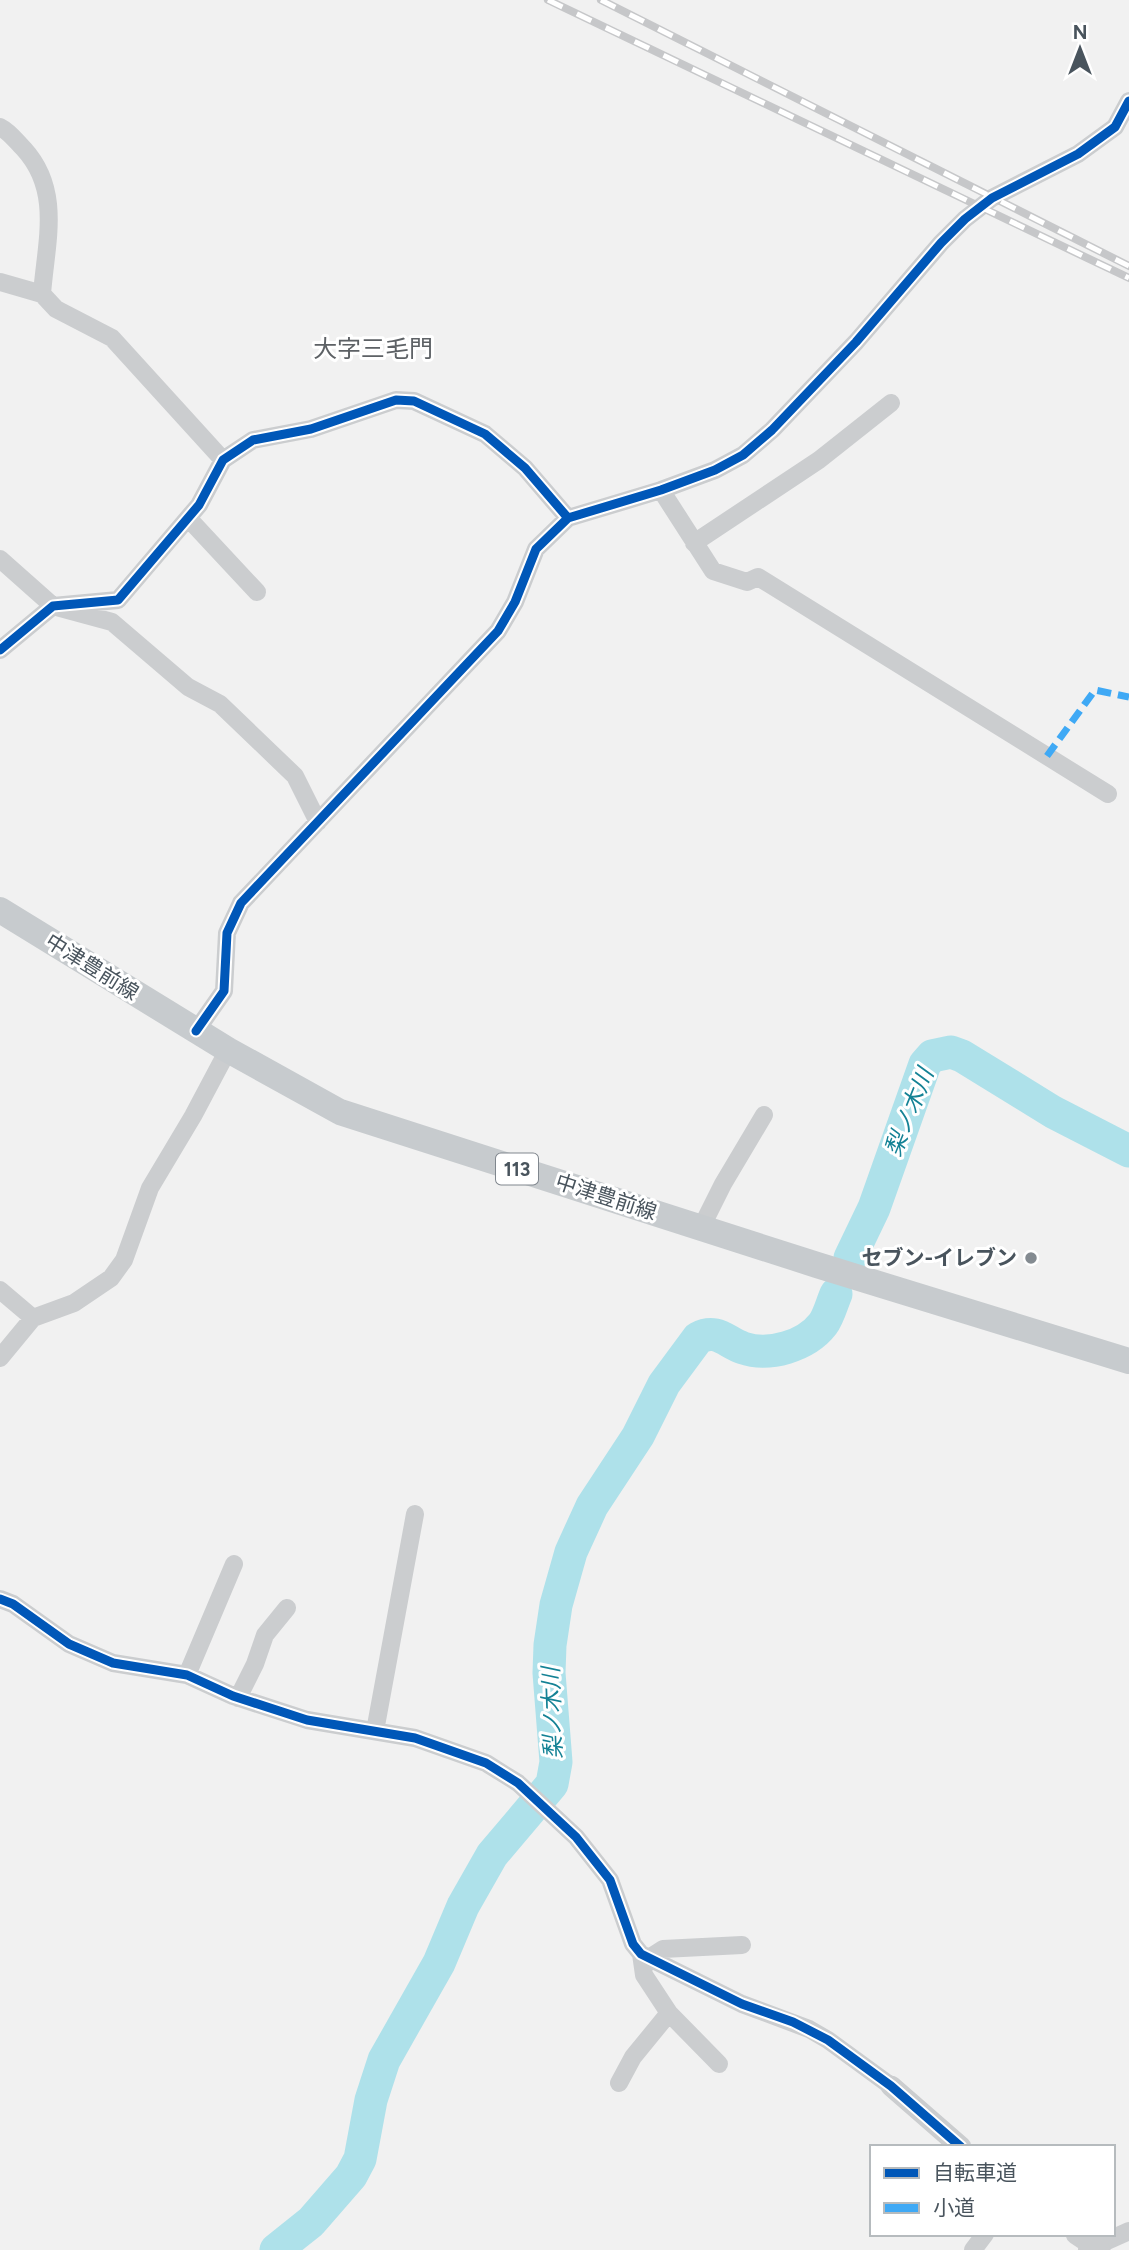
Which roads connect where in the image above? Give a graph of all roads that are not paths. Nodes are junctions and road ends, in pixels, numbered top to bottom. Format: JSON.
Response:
{"nodes":[{"id":1,"x":1129,"y":101,"type":"edge"},
{"id":2,"x":0,"y":127,"type":"edge"},
{"id":3,"x":0,"y":282,"type":"edge"},
{"id":4,"x":41,"y":294,"type":"junction"},
{"id":5,"x":891,"y":403,"type":"dead end"},
{"id":6,"x":223,"y":460,"type":"junction"},
{"id":7,"x":661,"y":490,"type":"junction"},
{"id":8,"x":188,"y":518,"type":"junction"},
{"id":9,"x":568,"y":518,"type":"junction"},
{"id":10,"x":694,"y":543,"type":"junction"},
{"id":11,"x":0,"y":559,"type":"edge"},
{"id":12,"x":257,"y":592,"type":"dead end"},
{"id":13,"x":53,"y":606,"type":"junction"},
{"id":14,"x":0,"y":650,"type":"edge"},
{"id":15,"x":1108,"y":794,"type":"dead end"},
{"id":16,"x":318,"y":822,"type":"junction"},
{"id":17,"x":0,"y":911,"type":"edge"},
{"id":18,"x":196,"y":1031,"type":"junction"},
{"id":19,"x":228,"y":1050,"type":"junction"},
{"id":20,"x":764,"y":1115,"type":"dead end"},
{"id":21,"x":701,"y":1228,"type":"junction"},
{"id":22,"x":0,"y":1290,"type":"edge"},
{"id":23,"x":33,"y":1318,"type":"junction"},
{"id":24,"x":0,"y":1358,"type":"edge"},
{"id":25,"x":1129,"y":1361,"type":"edge"},
{"id":26,"x":415,"y":1514,"type":"dead end"},
{"id":27,"x":234,"y":1564,"type":"dead end"},
{"id":28,"x":0,"y":1599,"type":"edge"},
{"id":29,"x":287,"y":1608,"type":"dead end"},
{"id":30,"x":187,"y":1675,"type":"junction"},
{"id":31,"x":238,"y":1698,"type":"junction"},
{"id":32,"x":374,"y":1731,"type":"junction"},
{"id":33,"x":742,"y":1945,"type":"dead end"},
{"id":34,"x":645,"y":1956,"type":"junction"},
{"id":35,"x":669,"y":2013,"type":"junction"},
{"id":36,"x":719,"y":2064,"type":"dead end"},
{"id":37,"x":618,"y":2082,"type":"dead end"},
{"id":38,"x":891,"y":2086,"type":"joint"},
{"id":39,"x":959,"y":2145,"type":"edge"},
{"id":40,"x":1115,"y":2236,"type":"edge"},
{"id":41,"x":1089,"y":2245,"type":"edge"}],
"edges":[{"from":1,"to":7,"type":"street"},
{"from":2,"to":4,"type":"street"},
{"from":3,"to":4,"type":"street"},
{"from":4,"to":6,"type":"street"},
{"from":5,"to":10,"type":"street"},
{"from":6,"to":8,"type":"street"},
{"from":6,"to":9,"type":"street"},
{"from":7,"to":9,"type":"street"},
{"from":7,"to":10,"type":"street"},
{"from":8,"to":12,"type":"street"},
{"from":8,"to":13,"type":"street"},
{"from":9,"to":16,"type":"street"},
{"from":10,"to":15,"type":"street"},
{"from":11,"to":13,"type":"street"},
{"from":13,"to":14,"type":"street"},
{"from":13,"to":16,"type":"street"},
{"from":16,"to":18,"type":"street"},
{"from":17,"to":18,"type":"main road","name":"中津豊前線","number":"113"},
{"from":18,"to":19,"type":"main road","name":"中津豊前線","number":"113"},
{"from":19,"to":21,"type":"main road","name":"中津豊前線","number":"113"},
{"from":19,"to":23,"type":"street"},
{"from":20,"to":21,"type":"street"},
{"from":21,"to":25,"type":"main road","name":"中津豊前線","number":"113"},
{"from":22,"to":23,"type":"street"},
{"from":23,"to":24,"type":"street"},
{"from":26,"to":32,"type":"street"},
{"from":27,"to":30,"type":"street"},
{"from":28,"to":30,"type":"street"},
{"from":29,"to":31,"type":"street"},
{"from":30,"to":31,"type":"street"},
{"from":31,"to":32,"type":"street"},
{"from":32,"to":34,"type":"street"},
{"from":33,"to":34,"type":"street"},
{"from":34,"to":35,"type":"street"},
{"from":34,"to":38,"type":"street"},
{"from":35,"to":36,"type":"street"},
{"from":35,"to":37,"type":"street"},
{"from":38,"to":39,"type":"street"},
{"from":40,"to":41,"type":"street"}]}
